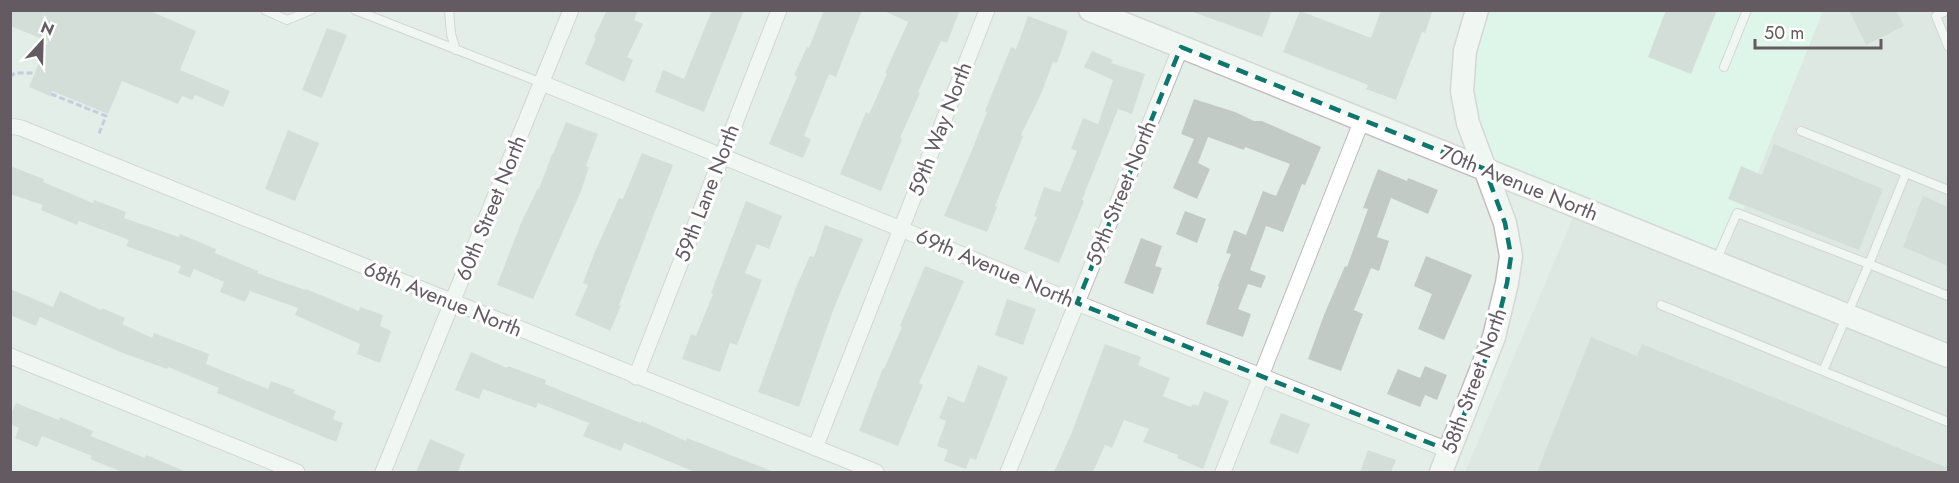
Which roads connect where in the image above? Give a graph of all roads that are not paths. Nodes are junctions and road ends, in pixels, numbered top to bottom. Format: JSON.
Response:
{"nodes":[{"id":1,"x":265,"y":10,"type":"edge"},
{"id":2,"x":311,"y":10,"type":"edge"},
{"id":3,"x":449,"y":10,"type":"edge"},
{"id":4,"x":571,"y":10,"type":"edge"},
{"id":5,"x":779,"y":10,"type":"edge"},
{"id":6,"x":987,"y":10,"type":"edge"},
{"id":7,"x":1477,"y":10,"type":"edge"},
{"id":8,"x":1747,"y":10,"type":"edge"},
{"id":9,"x":1948,"y":10,"type":"edge"},
{"id":10,"x":359,"y":11,"type":"edge"},
{"id":11,"x":1104,"y":13,"type":"edge"},
{"id":12,"x":1935,"y":13,"type":"edge"},
{"id":13,"x":1948,"y":46,"type":"edge"},
{"id":14,"x":1181,"y":47,"type":"junction"},
{"id":15,"x":456,"y":50,"type":"junction"},
{"id":16,"x":1724,"y":67,"type":"dead end"},
{"id":17,"x":542,"y":83,"type":"junction"},
{"id":18,"x":1362,"y":120,"type":"junction"},
{"id":19,"x":10,"y":126,"type":"edge"},
{"id":20,"x":1801,"y":130,"type":"dead end"},
{"id":21,"x":721,"y":156,"type":"junction"},
{"id":22,"x":1485,"y":169,"type":"junction"},
{"id":23,"x":1906,"y":173,"type":"junction"},
{"id":24,"x":1948,"y":190,"type":"edge"},
{"id":25,"x":901,"y":229,"type":"junction"},
{"id":26,"x":1716,"y":262,"type":"junction"},
{"id":27,"x":1869,"y":264,"type":"junction"},
{"id":28,"x":1948,"y":296,"type":"edge"},
{"id":29,"x":451,"y":303,"type":"junction"},
{"id":30,"x":1077,"y":303,"type":"junction"},
{"id":31,"x":1661,"y":304,"type":"dead end"},
{"id":32,"x":1846,"y":314,"type":"junction"},
{"id":33,"x":10,"y":356,"type":"edge"},
{"id":34,"x":1948,"y":356,"type":"edge"},
{"id":35,"x":1823,"y":370,"type":"junction"},
{"id":36,"x":1262,"y":375,"type":"junction"},
{"id":37,"x":636,"y":377,"type":"junction"},
{"id":38,"x":1948,"y":422,"type":"edge"},
{"id":39,"x":814,"y":448,"type":"junction"},
{"id":40,"x":1450,"y":451,"type":"junction"},
{"id":41,"x":297,"y":472,"type":"edge"},
{"id":42,"x":383,"y":472,"type":"edge"},
{"id":43,"x":876,"y":472,"type":"edge"},
{"id":44,"x":1008,"y":472,"type":"edge"},
{"id":45,"x":1223,"y":472,"type":"edge"},
{"id":46,"x":1441,"y":472,"type":"edge"}],
"edges":[{"from":1,"to":2,"type":"lane"},
{"from":3,"to":15,"type":"lane"},
{"from":4,"to":17,"type":"street","name":"60th Street North"},
{"from":5,"to":21,"type":"street","name":"59th Lane North"},
{"from":6,"to":25,"type":"street","name":"59th Way North"},
{"from":7,"to":22,"type":"street","name":"58th Street North"},
{"from":8,"to":16,"type":"lane"},
{"from":9,"to":12,"type":"lane"},
{"from":10,"to":15,"type":"lane"},
{"from":11,"to":14,"type":"street","name":"70th Avenue North"},
{"from":12,"to":13,"type":"lane"},
{"from":14,"to":18,"type":"street","name":"70th Avenue North"},
{"from":14,"to":30,"type":"street","name":"59th Street North"},
{"from":15,"to":17,"type":"lane"},
{"from":17,"to":21,"type":"street","name":"69th Avenue North"},
{"from":17,"to":29,"type":"street","name":"60th Street North"},
{"from":18,"to":22,"type":"street","name":"70th Avenue North"},
{"from":18,"to":36,"type":"street"},
{"from":19,"to":29,"type":"street","name":"68th Avenue North"},
{"from":20,"to":23,"type":"lane"},
{"from":21,"to":25,"type":"street","name":"69th Avenue North"},
{"from":21,"to":37,"type":"street","name":"59th Lane North"},
{"from":22,"to":26,"type":"street","name":"70th Avenue North"},
{"from":22,"to":40,"type":"street","name":"58th Street North"},
{"from":23,"to":24,"type":"lane"},
{"from":23,"to":27,"type":"lane"},
{"from":25,"to":30,"type":"street","name":"69th Avenue North"},
{"from":25,"to":39,"type":"street","name":"59th Way North"},
{"from":26,"to":27,"type":"lane"},
{"from":26,"to":32,"type":"street","name":"70th Avenue North"},
{"from":27,"to":28,"type":"lane"},
{"from":27,"to":32,"type":"lane"},
{"from":29,"to":37,"type":"street","name":"68th Avenue North"},
{"from":29,"to":42,"type":"street","name":"60th Street North"},
{"from":30,"to":36,"type":"street","name":"69th Avenue North"},
{"from":30,"to":44,"type":"street","name":"59th Street North"},
{"from":31,"to":35,"type":"lane"},
{"from":32,"to":34,"type":"street","name":"70th Avenue North"},
{"from":32,"to":35,"type":"lane"},
{"from":33,"to":41,"type":"street"},
{"from":35,"to":38,"type":"lane"},
{"from":36,"to":40,"type":"street","name":"69th Avenue North"},
{"from":36,"to":45,"type":"street"},
{"from":37,"to":39,"type":"street","name":"68th Avenue North"},
{"from":39,"to":43,"type":"street","name":"68th Avenue North"},
{"from":40,"to":46,"type":"street","name":"58th Street North"}]}
